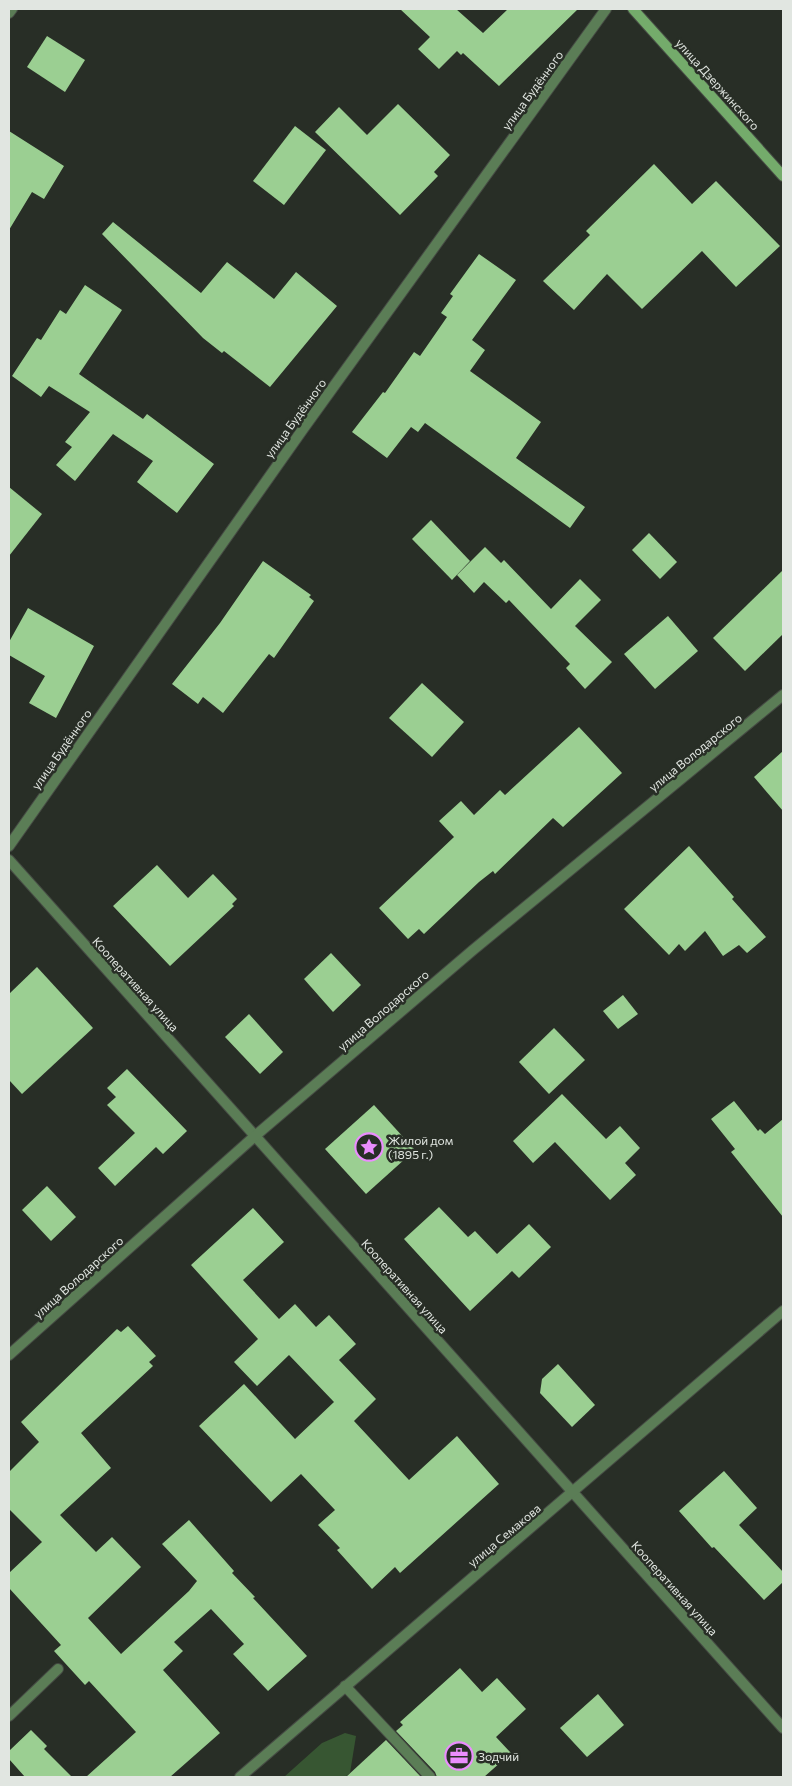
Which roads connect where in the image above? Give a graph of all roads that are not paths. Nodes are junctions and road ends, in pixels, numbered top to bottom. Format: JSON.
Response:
{"nodes":[{"id":1,"x":12,"y":9,"type":"edge"},
{"id":2,"x":606,"y":9,"type":"edge"},
{"id":3,"x":633,"y":9,"type":"edge"},
{"id":4,"x":9,"y":14,"type":"edge"},
{"id":5,"x":783,"y":176,"type":"edge"},
{"id":6,"x":783,"y":695,"type":"edge"},
{"id":7,"x":9,"y":846,"type":"edge"},
{"id":8,"x":9,"y":860,"type":"edge"},
{"id":9,"x":255,"y":1136,"type":"junction"},
{"id":10,"x":783,"y":1311,"type":"edge"},
{"id":11,"x":9,"y":1356,"type":"edge"},
{"id":12,"x":572,"y":1493,"type":"junction"},
{"id":13,"x":58,"y":1669,"type":"dead end"},
{"id":14,"x":345,"y":1686,"type":"junction"},
{"id":15,"x":9,"y":1716,"type":"edge"},
{"id":16,"x":783,"y":1728,"type":"edge"},
{"id":17,"x":240,"y":1777,"type":"edge"},
{"id":18,"x":430,"y":1777,"type":"edge"}],
"edges":[{"from":1,"to":4,"type":"street"},
{"from":2,"to":7,"type":"street","name":"улица Будённого"},
{"from":3,"to":5,"type":"main road","name":"улица Дзержинского"},
{"from":6,"to":9,"type":"street","name":"улица Володарского"},
{"from":8,"to":9,"type":"street","name":"Кооперативная улица"},
{"from":9,"to":11,"type":"street","name":"улица Володарского"},
{"from":9,"to":12,"type":"street","name":"Кооперативная улица"},
{"from":10,"to":12,"type":"street","name":"улица Семакова"},
{"from":12,"to":14,"type":"street","name":"улица Семакова"},
{"from":12,"to":16,"type":"street","name":"Кооперативная улица"},
{"from":13,"to":15,"type":"street"},
{"from":14,"to":17,"type":"street","name":"улица Семакова"},
{"from":14,"to":18,"type":"street"}]}
